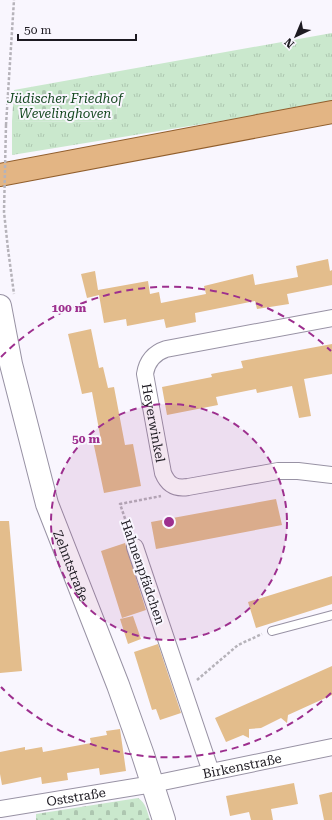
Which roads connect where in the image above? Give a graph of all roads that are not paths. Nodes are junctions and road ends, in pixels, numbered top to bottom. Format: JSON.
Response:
{"nodes":[{"id":1,"x":332,"y":112,"type":"edge"},
{"id":2,"x":0,"y":175,"type":"edge"},
{"id":3,"x":8,"y":303,"type":"edge"},
{"id":4,"x":332,"y":318,"type":"edge"},
{"id":5,"x":332,"y":475,"type":"edge"},
{"id":6,"x":135,"y":547,"type":"road end"},
{"id":7,"x":332,"y":615,"type":"edge"},
{"id":8,"x":272,"y":631,"type":"road end"},
{"id":9,"x":332,"y":747,"type":"edge"},
{"id":10,"x":211,"y":772,"type":"junction"},
{"id":11,"x":153,"y":784,"type":"junction"},
{"id":12,"x":0,"y":809,"type":"edge"},
{"id":13,"x":164,"y":820,"type":"edge"}],
"edges":[{"from":1,"to":2,"type":"main road"},
{"from":3,"to":11,"type":"main road","name":"Zehntstraße"},
{"from":4,"to":5,"type":"street","name":"Heyerwinkel"},
{"from":6,"to":10,"type":"street","name":"Hahnenpfädchen"},
{"from":7,"to":8,"type":"lane"},
{"from":9,"to":10,"type":"street","name":"Birkenstraße"},
{"from":10,"to":11,"type":"street","name":"Birkenstraße"},
{"from":11,"to":12,"type":"street","name":"Oststraße"},
{"from":11,"to":13,"type":"main road","name":"Zehntstraße"}]}
